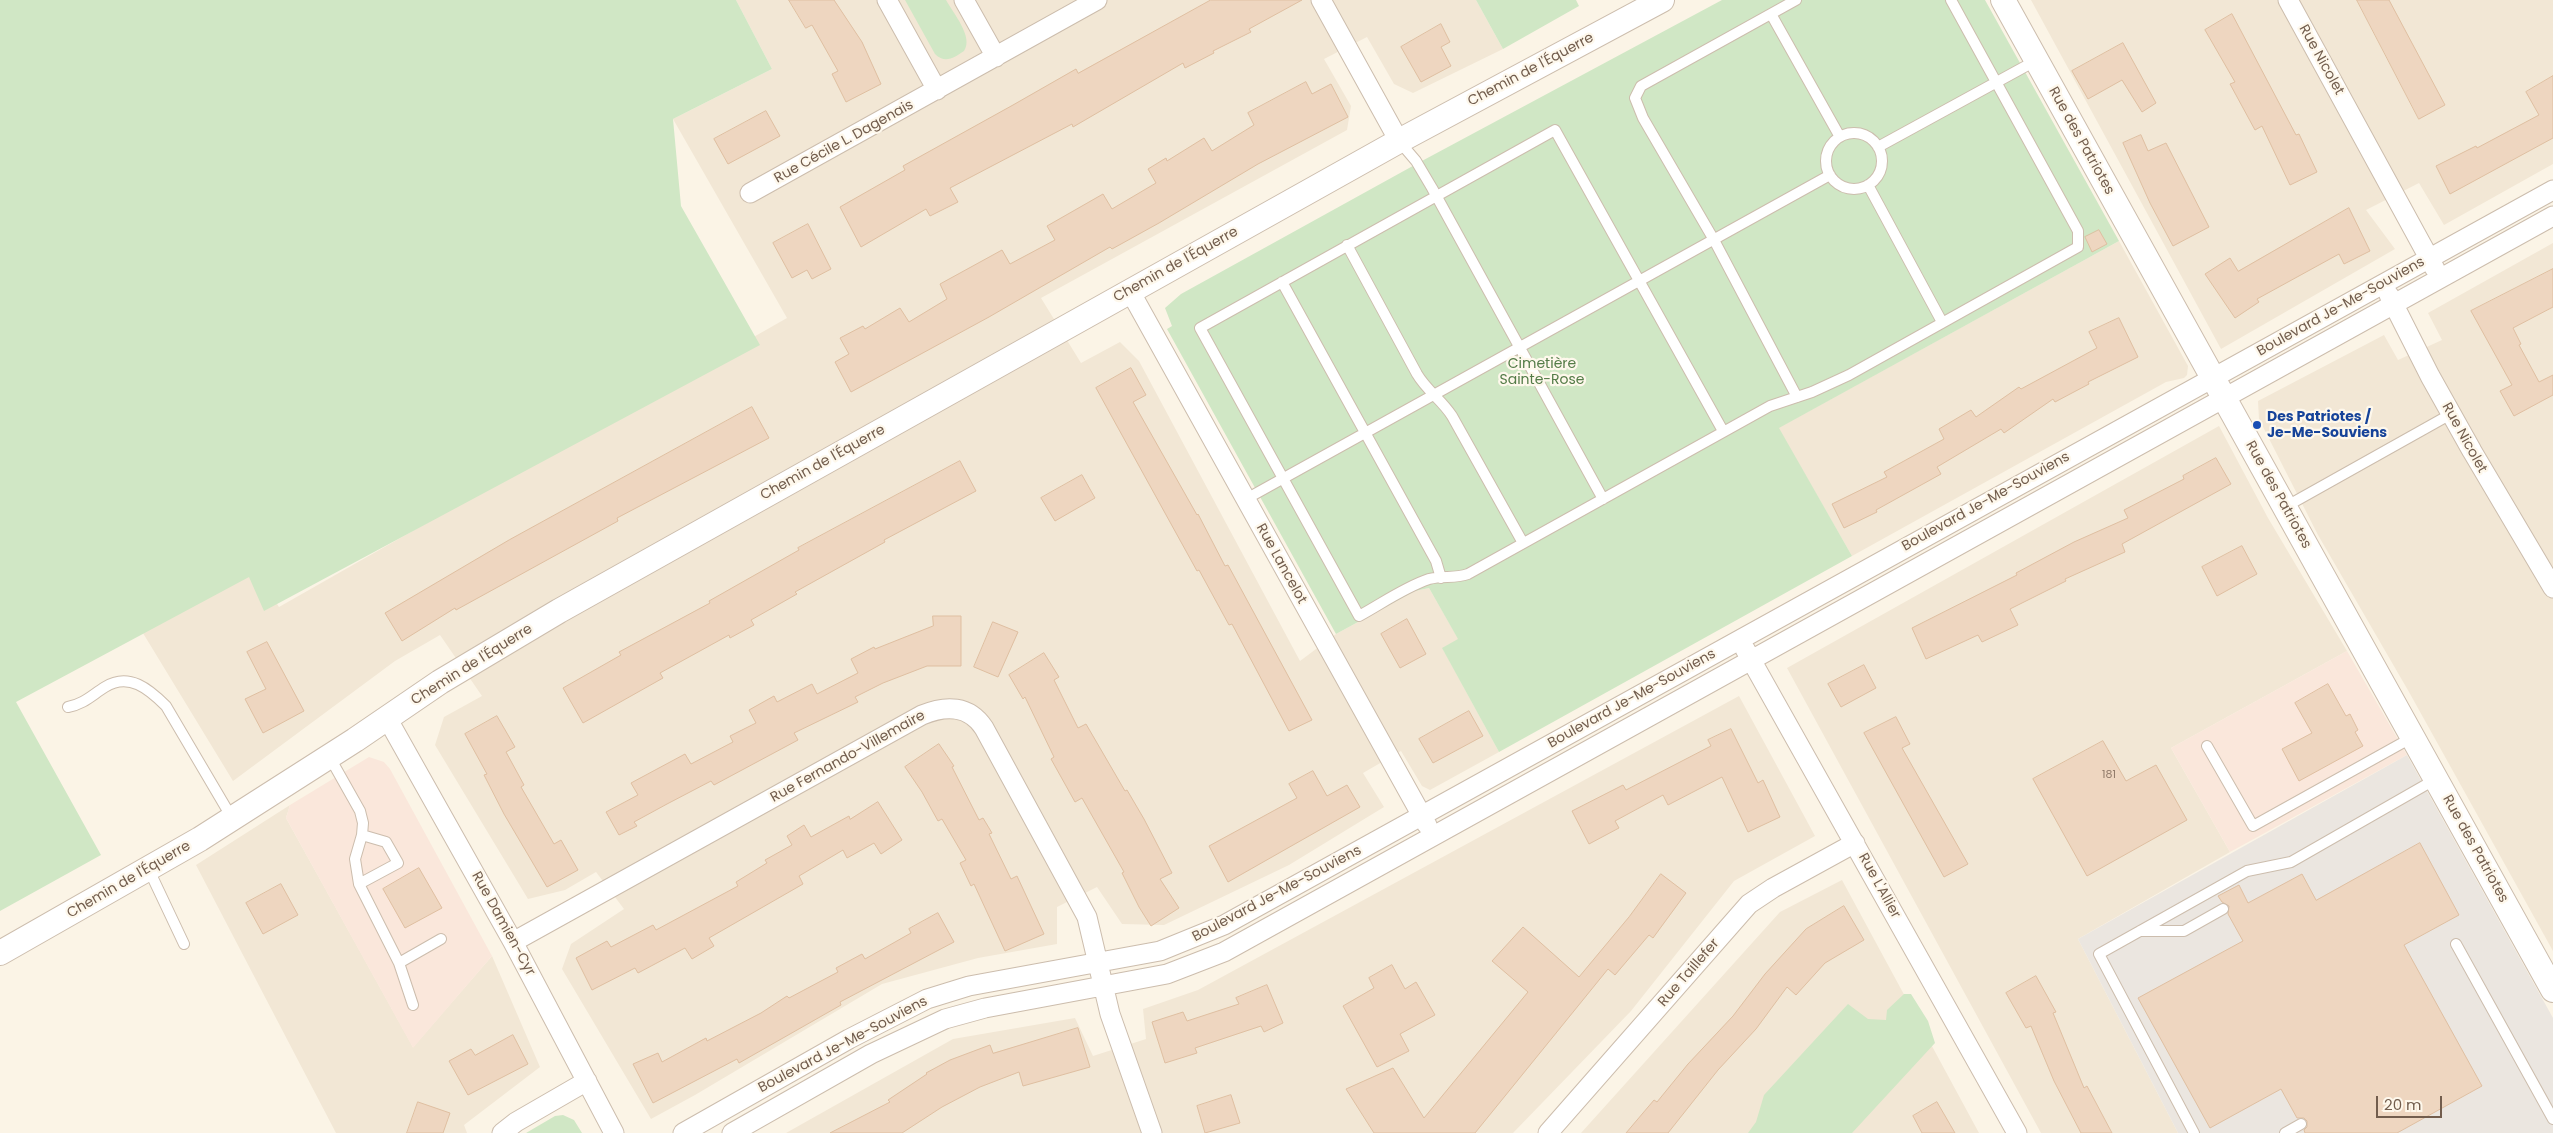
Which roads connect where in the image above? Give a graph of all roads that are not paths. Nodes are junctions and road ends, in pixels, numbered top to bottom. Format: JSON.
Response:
{"nodes":[{"id":1,"x":887,"y":0,"type":"edge"},
{"id":2,"x":964,"y":0,"type":"edge"},
{"id":3,"x":1097,"y":0,"type":"edge"},
{"id":4,"x":1322,"y":0,"type":"edge"},
{"id":5,"x":1662,"y":0,"type":"edge"},
{"id":6,"x":1796,"y":0,"type":"edge"},
{"id":7,"x":1951,"y":0,"type":"edge"},
{"id":8,"x":2003,"y":0,"type":"edge"},
{"id":9,"x":2288,"y":0,"type":"edge"},
{"id":10,"x":1771,"y":14,"type":"junction"},
{"id":11,"x":996,"y":57,"type":"junction"},
{"id":12,"x":2036,"y":60,"type":"junction"},
{"id":13,"x":1997,"y":82,"type":"junction"},
{"id":14,"x":937,"y":90,"type":"junction"},
{"id":15,"x":1840,"y":137,"type":"junction"},
{"id":16,"x":1399,"y":141,"type":"junction"},
{"id":17,"x":1878,"y":147,"type":"junction"},
{"id":18,"x":1830,"y":175,"type":"junction"},
{"id":19,"x":1868,"y":186,"type":"junction"},
{"id":20,"x":2553,"y":190,"type":"edge"},
{"id":21,"x":750,"y":193,"type":"dead end"},
{"id":22,"x":1435,"y":196,"type":"junction"},
{"id":23,"x":2553,"y":216,"type":"edge"},
{"id":24,"x":1714,"y":240,"type":"junction"},
{"id":25,"x":1347,"y":245,"type":"junction"},
{"id":26,"x":2429,"y":258,"type":"junction"},
{"id":27,"x":2440,"y":278,"type":"junction"},
{"id":28,"x":1640,"y":281,"type":"junction"},
{"id":29,"x":1282,"y":282,"type":"junction"},
{"id":30,"x":2383,"y":284,"type":"junction"},
{"id":31,"x":1130,"y":291,"type":"junction"},
{"id":32,"x":2394,"y":304,"type":"junction"},
{"id":33,"x":1942,"y":322,"type":"junction"},
{"id":34,"x":1519,"y":348,"type":"junction"},
{"id":35,"x":2218,"y":387,"type":"junction"},
{"id":36,"x":1433,"y":395,"type":"junction"},
{"id":37,"x":1797,"y":397,"type":"junction"},
{"id":38,"x":2451,"y":414,"type":"junction"},
{"id":39,"x":1723,"y":431,"type":"junction"},
{"id":40,"x":1366,"y":433,"type":"junction"},
{"id":41,"x":1283,"y":479,"type":"junction"},
{"id":42,"x":1246,"y":499,"type":"junction"},
{"id":43,"x":1603,"y":499,"type":"junction"},
{"id":44,"x":2285,"y":506,"type":"junction"},
{"id":45,"x":1523,"y":543,"type":"junction"},
{"id":46,"x":1442,"y":578,"type":"junction"},
{"id":47,"x":2553,"y":588,"type":"edge"},
{"id":48,"x":1739,"y":639,"type":"junction"},
{"id":49,"x":1751,"y":660,"type":"junction"},
{"id":50,"x":68,"y":707,"type":"dead end"},
{"id":51,"x":387,"y":718,"type":"junction"},
{"id":52,"x":2413,"y":737,"type":"junction"},
{"id":53,"x":2207,"y":746,"type":"dead end"},
{"id":54,"x":329,"y":756,"type":"junction"},
{"id":55,"x":2436,"y":779,"type":"junction"},
{"id":56,"x":1421,"y":815,"type":"junction"},
{"id":57,"x":232,"y":818,"type":"junction"},
{"id":58,"x":362,"y":835,"type":"junction"},
{"id":59,"x":1433,"y":836,"type":"junction"},
{"id":60,"x":1855,"y":843,"type":"junction"},
{"id":61,"x":149,"y":870,"type":"junction"},
{"id":62,"x":358,"y":884,"type":"junction"},
{"id":63,"x":2223,"y":909,"type":"dead end"},
{"id":64,"x":2139,"y":931,"type":"junction"},
{"id":65,"x":441,"y":939,"type":"dead end"},
{"id":66,"x":514,"y":942,"type":"junction"},
{"id":67,"x":184,"y":944,"type":"dead end"},
{"id":68,"x":2456,"y":944,"type":"dead end"},
{"id":69,"x":0,"y":953,"type":"edge"},
{"id":70,"x":399,"y":963,"type":"junction"},
{"id":71,"x":1099,"y":963,"type":"junction"},
{"id":72,"x":1104,"y":987,"type":"junction"},
{"id":73,"x":2553,"y":990,"type":"edge"},
{"id":74,"x":413,"y":1004,"type":"dead end"},
{"id":75,"x":587,"y":1081,"type":"junction"},
{"id":76,"x":2553,"y":1119,"type":"edge"},
{"id":77,"x":2301,"y":1124,"type":"dead end"},
{"id":78,"x":502,"y":1133,"type":"edge"},
{"id":79,"x":614,"y":1133,"type":"edge"},
{"id":80,"x":683,"y":1133,"type":"edge"},
{"id":81,"x":732,"y":1133,"type":"edge"},
{"id":82,"x":1152,"y":1133,"type":"edge"},
{"id":83,"x":1548,"y":1133,"type":"edge"},
{"id":84,"x":2017,"y":1133,"type":"edge"},
{"id":85,"x":2194,"y":1133,"type":"edge"},
{"id":86,"x":2285,"y":1133,"type":"edge"}],
"edges":[{"from":1,"to":14,"type":"street"},
{"from":2,"to":11,"type":"street"},
{"from":3,"to":11,"type":"street","name":"Rue Cécile L. Dagenais"},
{"from":4,"to":16,"type":"street"},
{"from":5,"to":16,"type":"street","name":"Chemin de l'Équerre"},
{"from":6,"to":10,"type":"lane"},
{"from":7,"to":13,"type":"lane"},
{"from":8,"to":12,"type":"street","name":"Rue des Patriotes"},
{"from":9,"to":26,"type":"street","name":"Rue Nicolet"},
{"from":10,"to":15,"type":"lane"},
{"from":10,"to":24,"type":"lane"},
{"from":11,"to":14,"type":"street","name":"Rue Cécile L. Dagenais"},
{"from":12,"to":13,"type":"lane"},
{"from":12,"to":35,"type":"street","name":"Rue des Patriotes"},
{"from":13,"to":17,"type":"lane"},
{"from":13,"to":33,"type":"lane"},
{"from":14,"to":21,"type":"street","name":"Rue Cécile L. Dagenais"},
{"from":15,"to":17,"type":"lane"},
{"from":15,"to":18,"type":"lane"},
{"from":16,"to":22,"type":"lane"},
{"from":16,"to":31,"type":"street","name":"Chemin de l'Équerre"},
{"from":17,"to":19,"type":"lane"},
{"from":18,"to":19,"type":"lane"},
{"from":18,"to":24,"type":"lane"},
{"from":19,"to":33,"type":"lane"},
{"from":20,"to":26,"type":"street","name":"Boulevard Je-Me-Souviens"},
{"from":22,"to":25,"type":"lane"},
{"from":22,"to":28,"type":"lane"},
{"from":22,"to":34,"type":"lane"},
{"from":23,"to":27,"type":"street","name":"Boulevard Je-Me-Souviens"},
{"from":24,"to":28,"type":"lane"},
{"from":24,"to":37,"type":"lane"},
{"from":25,"to":29,"type":"lane"},
{"from":25,"to":36,"type":"lane"},
{"from":26,"to":27,"type":"street","name":"Rue Nicolet"},
{"from":26,"to":30,"type":"street","name":"Boulevard Je-Me-Souviens"},
{"from":27,"to":32,"type":"street","name":"Boulevard Je-Me-Souviens"},
{"from":28,"to":34,"type":"lane"},
{"from":28,"to":39,"type":"lane"},
{"from":29,"to":40,"type":"lane"},
{"from":29,"to":41,"type":"lane"},
{"from":30,"to":32,"type":"street","name":"Rue Nicolet"},
{"from":30,"to":35,"type":"street","name":"Boulevard Je-Me-Souviens"},
{"from":31,"to":42,"type":"street","name":"Rue Lancelot"},
{"from":31,"to":51,"type":"street","name":"Chemin de l'Équerre"},
{"from":32,"to":35,"type":"street","name":"Boulevard Je-Me-Souviens"},
{"from":32,"to":38,"type":"street","name":"Rue Nicolet"},
{"from":33,"to":37,"type":"lane"},
{"from":34,"to":36,"type":"lane"},
{"from":34,"to":43,"type":"lane"},
{"from":35,"to":44,"type":"street","name":"Rue des Patriotes"},
{"from":35,"to":48,"type":"street","name":"Boulevard Je-Me-Souviens"},
{"from":35,"to":49,"type":"street","name":"Boulevard Je-Me-Souviens"},
{"from":36,"to":40,"type":"lane"},
{"from":36,"to":45,"type":"lane"},
{"from":37,"to":39,"type":"lane"},
{"from":38,"to":44,"type":"lane"},
{"from":38,"to":47,"type":"street","name":"Rue Nicolet"},
{"from":39,"to":43,"type":"lane"},
{"from":40,"to":41,"type":"lane"},
{"from":40,"to":46,"type":"lane"},
{"from":41,"to":42,"type":"lane"},
{"from":41,"to":46,"type":"lane"},
{"from":42,"to":56,"type":"street","name":"Rue Lancelot"},
{"from":43,"to":45,"type":"lane"},
{"from":44,"to":52,"type":"street","name":"Rue des Patriotes"},
{"from":45,"to":46,"type":"lane"},
{"from":48,"to":49,"type":"street","name":"Rue L'Allier"},
{"from":48,"to":56,"type":"street","name":"Boulevard Je-Me-Souviens"},
{"from":49,"to":59,"type":"street","name":"Boulevard Je-Me-Souviens"},
{"from":49,"to":60,"type":"street","name":"Rue L'Allier"},
{"from":50,"to":57,"type":"lane"},
{"from":51,"to":54,"type":"street","name":"Chemin de l'Équerre"},
{"from":51,"to":66,"type":"street","name":"Rue Damien-Cyr"},
{"from":52,"to":53,"type":"lane"},
{"from":52,"to":55,"type":"street","name":"Rue des Patriotes"},
{"from":54,"to":57,"type":"street","name":"Chemin de l'Équerre"},
{"from":54,"to":58,"type":"lane"},
{"from":55,"to":64,"type":"lane"},
{"from":55,"to":73,"type":"street","name":"Rue des Patriotes"},
{"from":56,"to":59,"type":"street","name":"Rue Lancelot"},
{"from":56,"to":71,"type":"street","name":"Boulevard Je-Me-Souviens"},
{"from":57,"to":61,"type":"street","name":"Chemin de l'Équerre"},
{"from":58,"to":62,"type":"lane"},
{"from":58,"to":62,"type":"lane"},
{"from":59,"to":72,"type":"street","name":"Boulevard Je-Me-Souviens"},
{"from":60,"to":83,"type":"street","name":"Rue Taillefer"},
{"from":60,"to":84,"type":"street","name":"Rue L'Allier"},
{"from":61,"to":67,"type":"lane"},
{"from":61,"to":69,"type":"street","name":"Chemin de l'Équerre"},
{"from":62,"to":70,"type":"lane"},
{"from":63,"to":64,"type":"lane"},
{"from":64,"to":85,"type":"lane"},
{"from":65,"to":70,"type":"lane"},
{"from":66,"to":71,"type":"street","name":"Rue Fernando-Villemaire"},
{"from":66,"to":75,"type":"street","name":"Rue Damien-Cyr"},
{"from":68,"to":76,"type":"lane"},
{"from":70,"to":74,"type":"lane"},
{"from":71,"to":72,"type":"street","name":"Rue Fernando-Villemaire"},
{"from":71,"to":80,"type":"street","name":"Boulevard Je-Me-Souviens"},
{"from":72,"to":81,"type":"street","name":"Boulevard Je-Me-Souviens"},
{"from":72,"to":82,"type":"street","name":"Rue Fernando-Villemaire"},
{"from":75,"to":78,"type":"street"},
{"from":75,"to":79,"type":"street","name":"Rue Damien-Cyr"},
{"from":77,"to":86,"type":"lane"}]}
